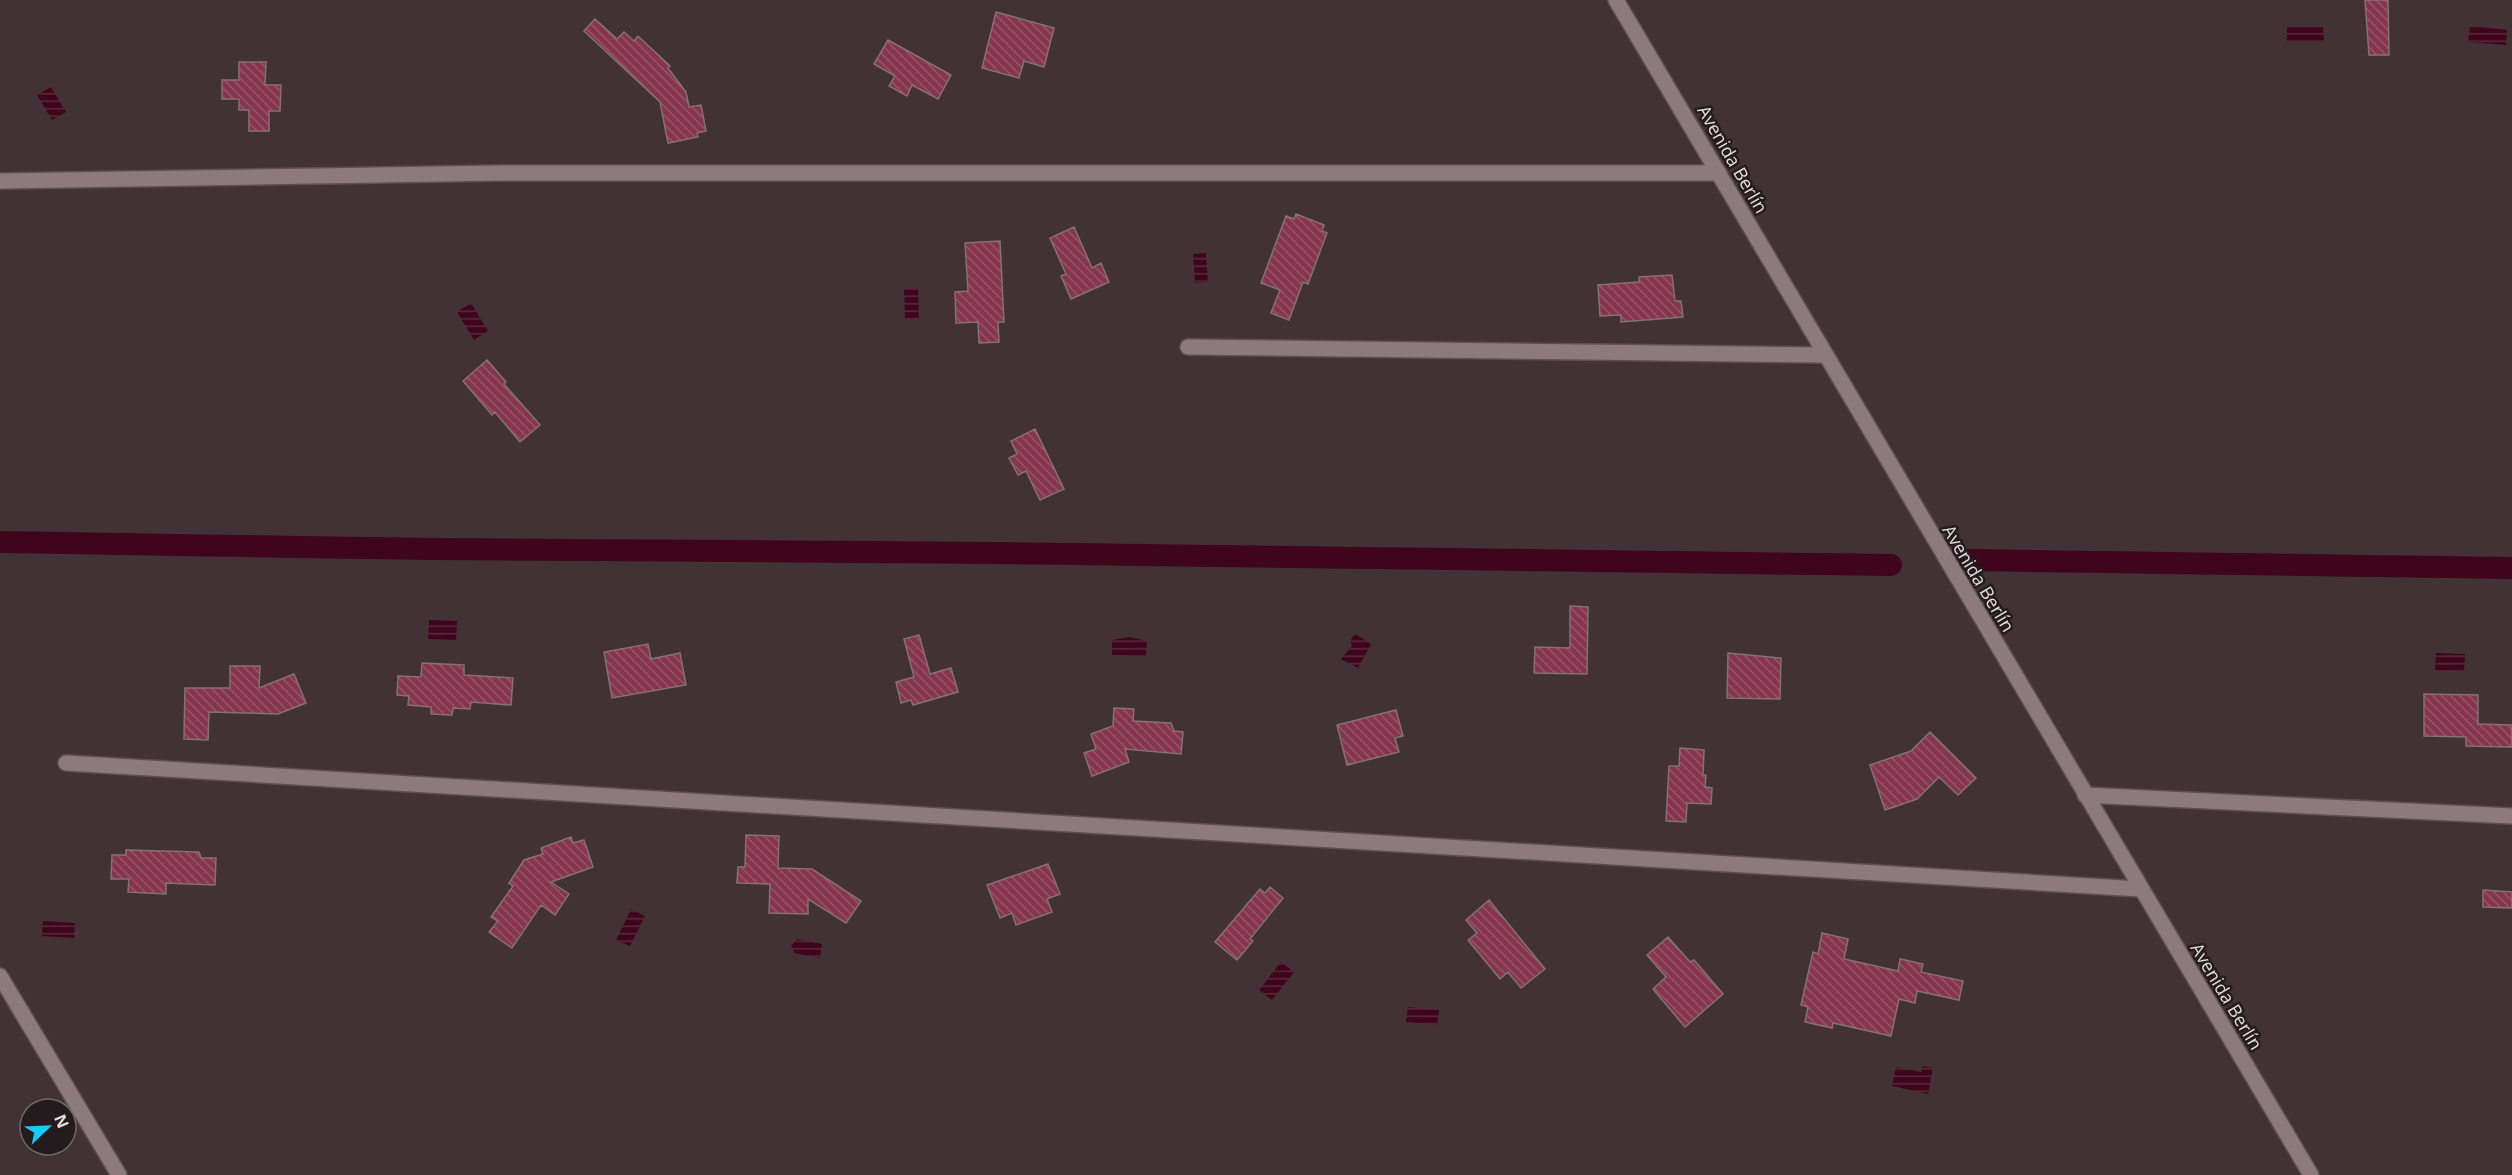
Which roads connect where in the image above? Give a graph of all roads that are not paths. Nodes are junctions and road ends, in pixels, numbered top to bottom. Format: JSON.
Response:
{"nodes":[{"id":1,"x":1616,"y":0,"type":"edge"},
{"id":2,"x":1719,"y":173,"type":"junction"},
{"id":3,"x":0,"y":182,"type":"edge"},
{"id":4,"x":1188,"y":347,"type":"dead end"},
{"id":5,"x":1825,"y":355,"type":"junction"},
{"id":6,"x":66,"y":763,"type":"dead end"},
{"id":7,"x":2085,"y":795,"type":"junction"},
{"id":8,"x":2512,"y":816,"type":"edge"},
{"id":9,"x":2140,"y":889,"type":"junction"},
{"id":10,"x":0,"y":976,"type":"edge"},
{"id":11,"x":119,"y":1175,"type":"edge"},
{"id":12,"x":2311,"y":1175,"type":"edge"}],
"edges":[{"from":1,"to":2,"type":"street","name":"Avenida Berlín"},
{"from":2,"to":3,"type":"street"},
{"from":2,"to":5,"type":"street","name":"Avenida Berlín"},
{"from":4,"to":5,"type":"street"},
{"from":5,"to":7,"type":"street","name":"Avenida Berlín"},
{"from":6,"to":9,"type":"street"},
{"from":7,"to":8,"type":"street"},
{"from":7,"to":9,"type":"street","name":"Avenida Berlín"},
{"from":9,"to":12,"type":"street","name":"Avenida Berlín"},
{"from":10,"to":11,"type":"street"}]}
